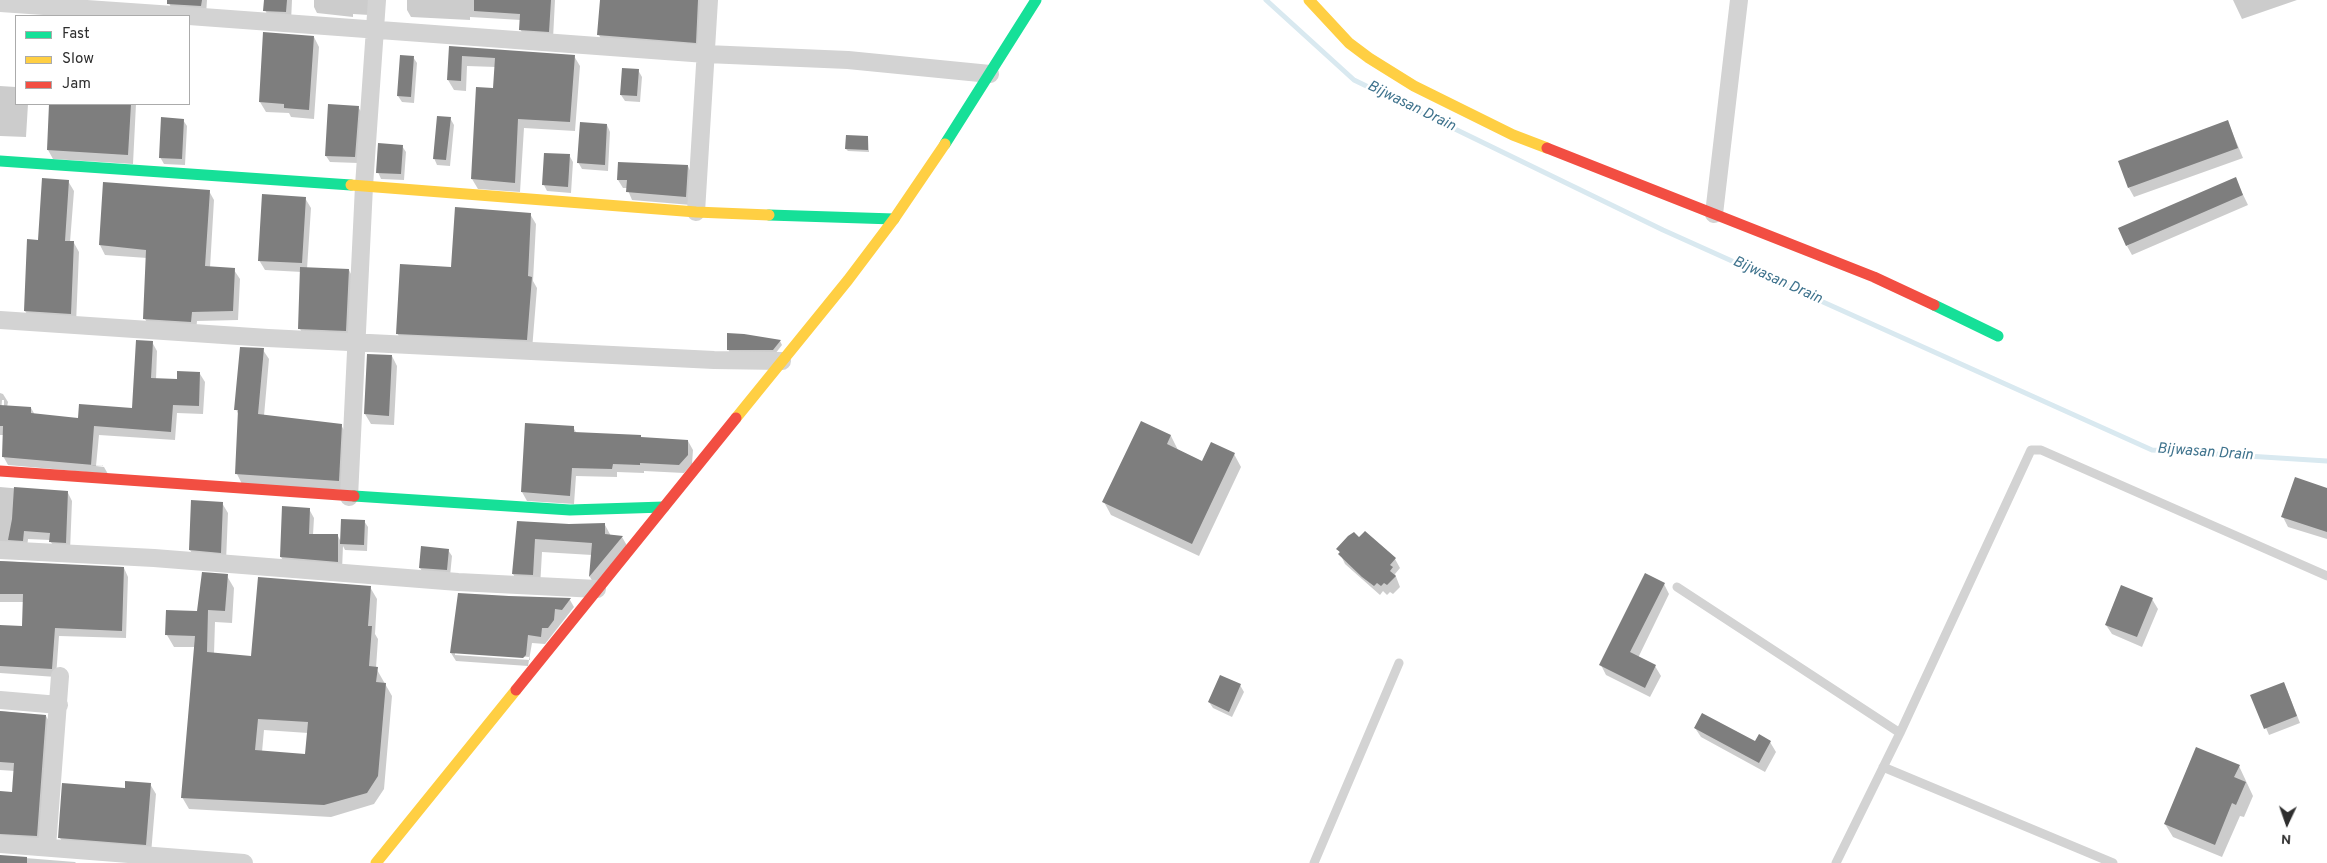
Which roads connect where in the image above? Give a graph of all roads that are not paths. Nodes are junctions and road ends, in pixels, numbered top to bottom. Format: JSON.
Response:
{"nodes":[{"id":1,"x":376,"y":0,"type":"edge"},
{"id":2,"x":709,"y":0,"type":"edge"},
{"id":3,"x":1036,"y":0,"type":"edge"},
{"id":4,"x":1309,"y":0,"type":"edge"},
{"id":5,"x":1739,"y":0,"type":"edge"},
{"id":6,"x":0,"y":3,"type":"edge"},
{"id":7,"x":174,"y":15,"type":"edge"},
{"id":8,"x":190,"y":16,"type":"edge"},
{"id":9,"x":374,"y":30,"type":"junction"},
{"id":10,"x":706,"y":54,"type":"junction"},
{"id":11,"x":990,"y":74,"type":"junction"},
{"id":12,"x":0,"y":161,"type":"edge"},
{"id":13,"x":364,"y":186,"type":"junction"},
{"id":14,"x":696,"y":212,"type":"junction"},
{"id":15,"x":1714,"y":214,"type":"junction"},
{"id":16,"x":894,"y":219,"type":"junction"},
{"id":17,"x":0,"y":320,"type":"edge"},
{"id":18,"x":1998,"y":336,"type":"dead end"},
{"id":19,"x":356,"y":343,"type":"junction"},
{"id":20,"x":782,"y":361,"type":"junction"},
{"id":21,"x":0,"y":471,"type":"edge"},
{"id":22,"x":349,"y":496,"type":"junction"},
{"id":23,"x":664,"y":507,"type":"junction"},
{"id":24,"x":0,"y":550,"type":"edge"},
{"id":25,"x":2327,"y":576,"type":"edge"},
{"id":26,"x":1677,"y":587,"type":"dead end"},
{"id":27,"x":597,"y":589,"type":"junction"},
{"id":28,"x":1399,"y":663,"type":"dead end"},
{"id":29,"x":60,"y":676,"type":"dead end"},
{"id":30,"x":0,"y":700,"type":"edge"},
{"id":31,"x":59,"y":705,"type":"junction"},
{"id":32,"x":1900,"y":733,"type":"junction"},
{"id":33,"x":1883,"y":767,"type":"junction"},
{"id":34,"x":0,"y":844,"type":"edge"},
{"id":35,"x":47,"y":847,"type":"junction"},
{"id":36,"x":244,"y":863,"type":"edge"},
{"id":37,"x":376,"y":863,"type":"edge"},
{"id":38,"x":1314,"y":863,"type":"edge"},
{"id":39,"x":1836,"y":863,"type":"edge"},
{"id":40,"x":2113,"y":863,"type":"edge"}],
"edges":[{"from":1,"to":9,"type":"street"},
{"from":2,"to":10,"type":"street"},
{"from":3,"to":11,"type":"street"},
{"from":4,"to":15,"type":"street"},
{"from":5,"to":15,"type":"street"},
{"from":6,"to":7,"type":"street"},
{"from":8,"to":9,"type":"street"},
{"from":9,"to":10,"type":"street"},
{"from":9,"to":13,"type":"street"},
{"from":10,"to":11,"type":"street"},
{"from":10,"to":14,"type":"street"},
{"from":11,"to":16,"type":"street"},
{"from":12,"to":13,"type":"street"},
{"from":13,"to":14,"type":"street"},
{"from":13,"to":19,"type":"street"},
{"from":14,"to":16,"type":"street"},
{"from":15,"to":18,"type":"street"},
{"from":16,"to":20,"type":"street"},
{"from":17,"to":19,"type":"street"},
{"from":19,"to":20,"type":"street"},
{"from":19,"to":22,"type":"street"},
{"from":20,"to":23,"type":"street"},
{"from":21,"to":22,"type":"street"},
{"from":22,"to":23,"type":"street"},
{"from":23,"to":27,"type":"street"},
{"from":24,"to":27,"type":"street"},
{"from":25,"to":32,"type":"lane"},
{"from":26,"to":32,"type":"lane"},
{"from":27,"to":37,"type":"street"},
{"from":28,"to":38,"type":"lane"},
{"from":29,"to":31,"type":"street"},
{"from":30,"to":31,"type":"street"},
{"from":31,"to":35,"type":"street"},
{"from":32,"to":33,"type":"lane"},
{"from":33,"to":39,"type":"lane"},
{"from":33,"to":40,"type":"lane"},
{"from":34,"to":35,"type":"street"},
{"from":35,"to":36,"type":"street"}]}
